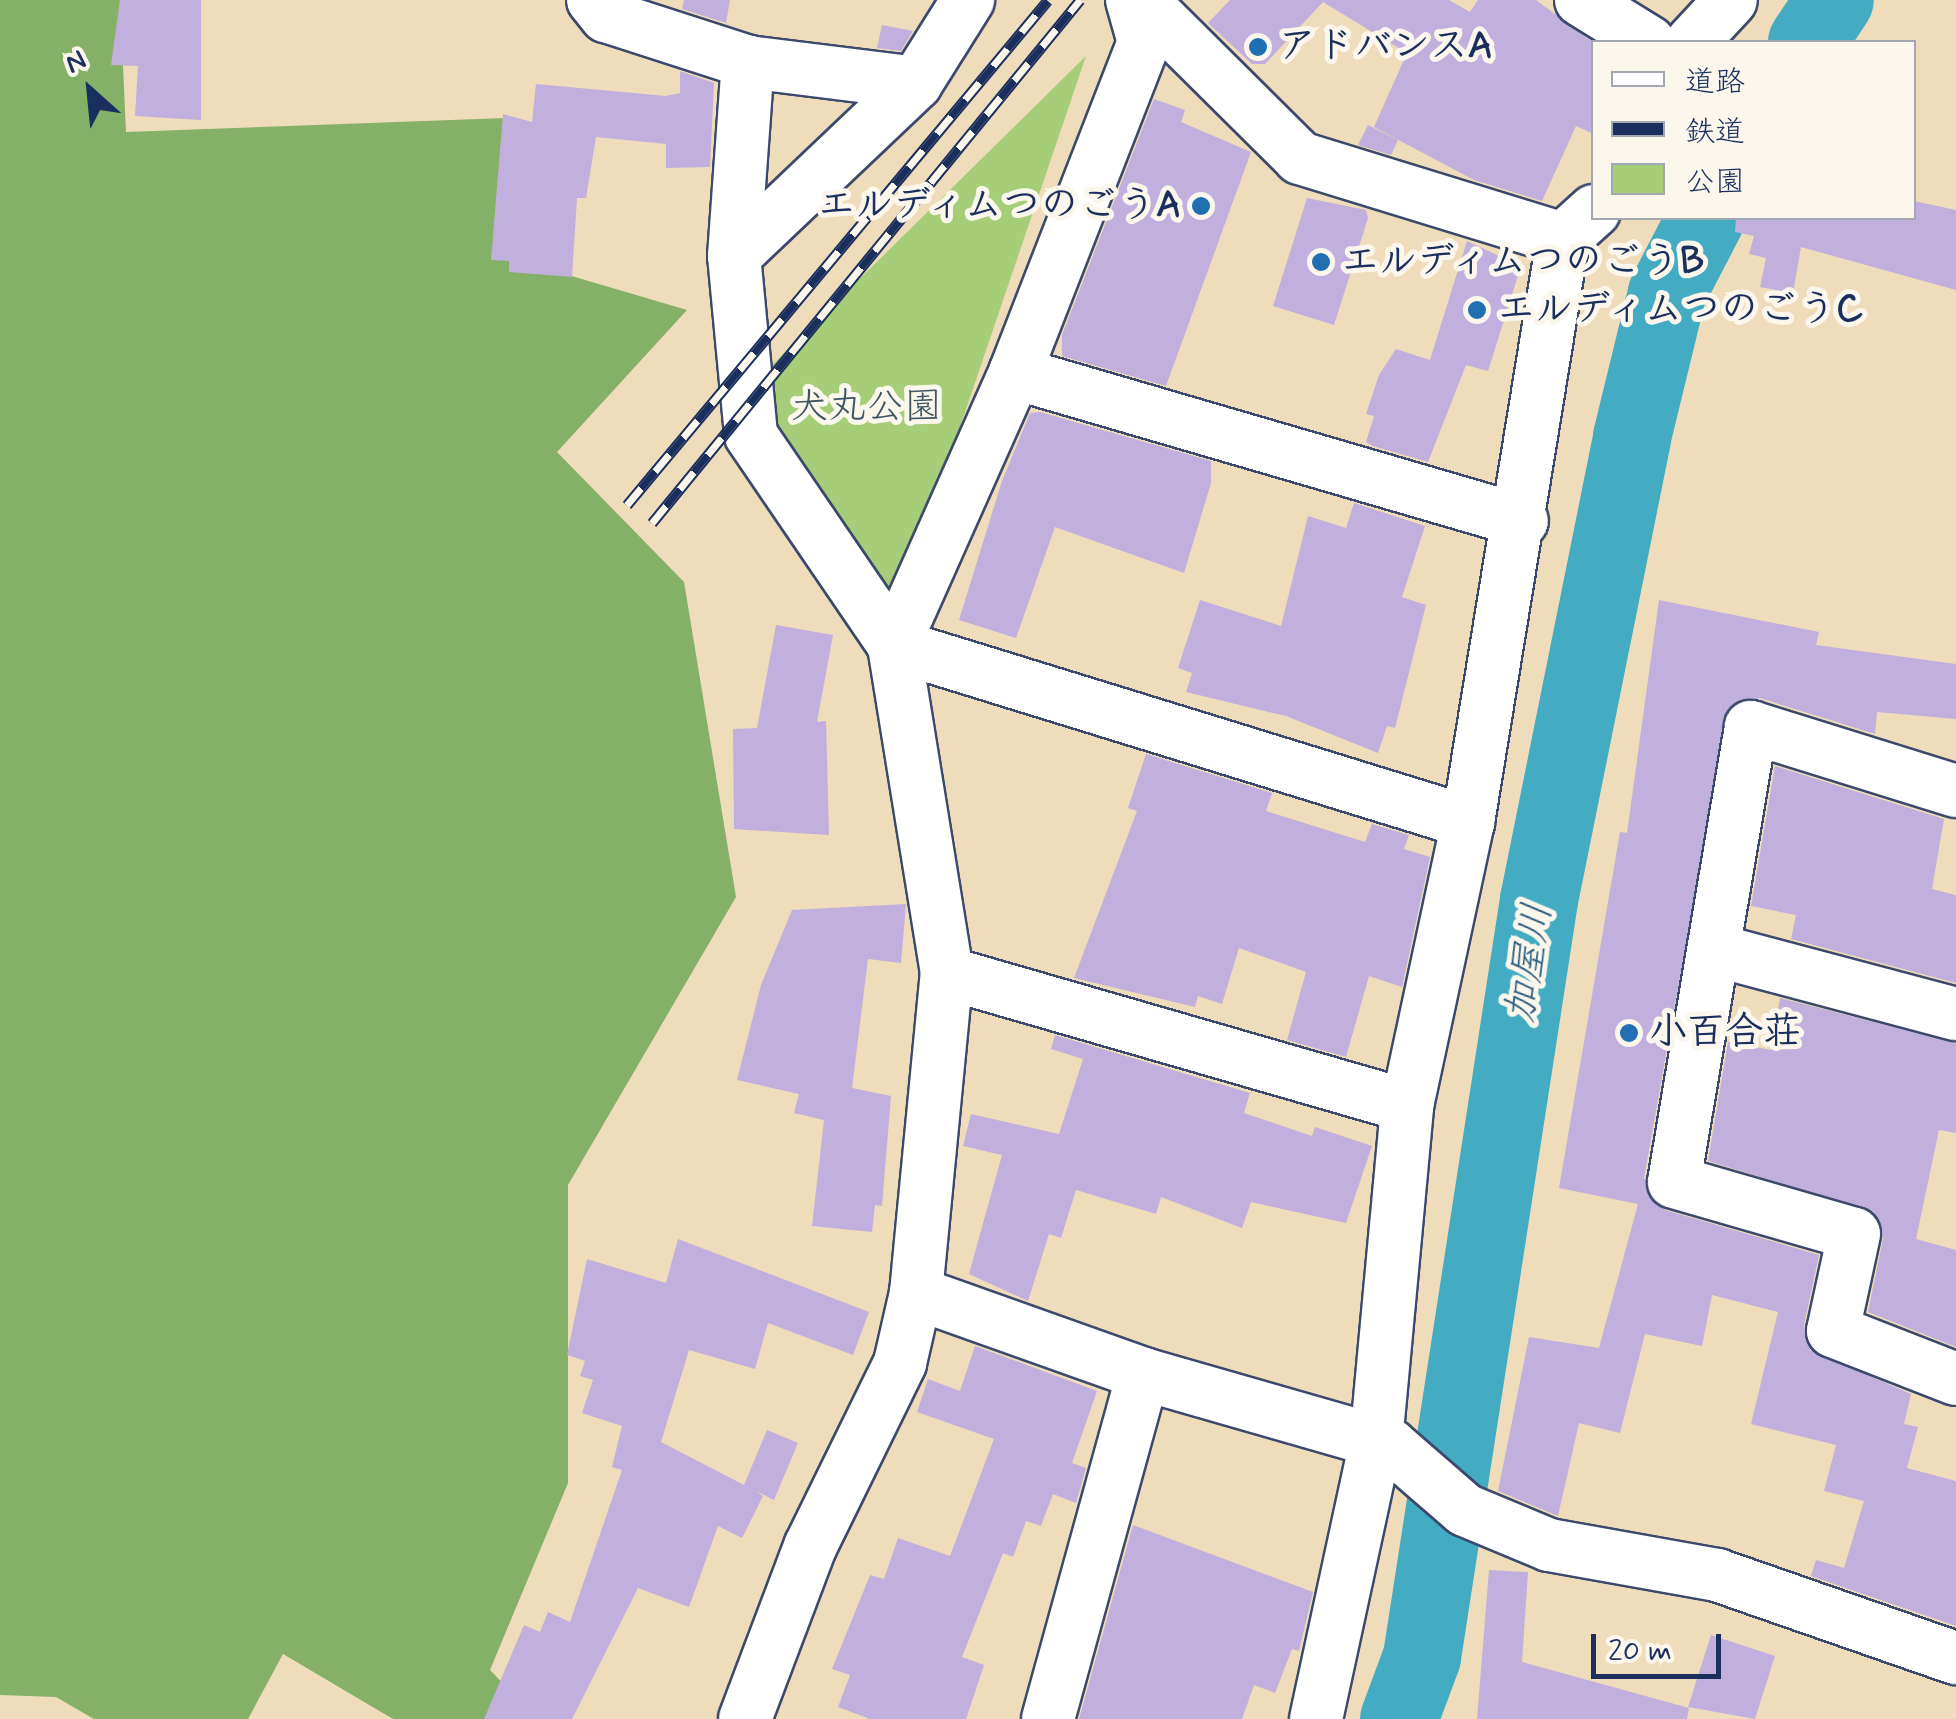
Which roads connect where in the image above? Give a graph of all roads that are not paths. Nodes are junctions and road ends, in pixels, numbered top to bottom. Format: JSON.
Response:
{"nodes":[{"id":1,"x":593,"y":0,"type":"edge"},
{"id":2,"x":968,"y":0,"type":"edge"},
{"id":3,"x":1132,"y":0,"type":"edge"},
{"id":4,"x":1141,"y":0,"type":"edge"},
{"id":5,"x":1580,"y":0,"type":"edge"},
{"id":6,"x":1730,"y":0,"type":"edge"},
{"id":7,"x":1646,"y":40,"type":"edge"},
{"id":8,"x":1694,"y":40,"type":"edge"},
{"id":9,"x":748,"y":62,"type":"junction"},
{"id":10,"x":916,"y":83,"type":"junction"},
{"id":11,"x":1578,"y":225,"type":"edge"},
{"id":12,"x":734,"y":256,"type":"junction"},
{"id":13,"x":1015,"y":373,"type":"junction"},
{"id":14,"x":1522,"y":521,"type":"junction"},
{"id":15,"x":894,"y":644,"type":"junction"},
{"id":16,"x":1956,"y":791,"type":"edge"},
{"id":17,"x":1468,"y":822,"type":"junction"},
{"id":18,"x":1714,"y":950,"type":"junction"},
{"id":19,"x":946,"y":973,"type":"junction"},
{"id":20,"x":1956,"y":1014,"type":"edge"},
{"id":21,"x":1406,"y":1106,"type":"junction"},
{"id":22,"x":916,"y":1293,"type":"junction"},
{"id":23,"x":1143,"y":1374,"type":"junction"},
{"id":24,"x":1956,"y":1379,"type":"edge"},
{"id":25,"x":1383,"y":1444,"type":"junction"},
{"id":26,"x":1956,"y":1658,"type":"edge"},
{"id":27,"x":746,"y":1719,"type":"edge"},
{"id":28,"x":1048,"y":1719,"type":"edge"},
{"id":29,"x":1316,"y":1719,"type":"edge"}],
"edges":[{"from":1,"to":9,"type":"street"},
{"from":2,"to":10,"type":"street"},
{"from":3,"to":13,"type":"street"},
{"from":4,"to":11,"type":"street"},
{"from":5,"to":7,"type":"street"},
{"from":6,"to":8,"type":"street"},
{"from":9,"to":10,"type":"street"},
{"from":9,"to":12,"type":"street"},
{"from":10,"to":12,"type":"street"},
{"from":11,"to":14,"type":"street"},
{"from":12,"to":15,"type":"street"},
{"from":13,"to":14,"type":"street"},
{"from":13,"to":15,"type":"street"},
{"from":14,"to":17,"type":"street"},
{"from":15,"to":17,"type":"street"},
{"from":15,"to":19,"type":"street"},
{"from":16,"to":18,"type":"street"},
{"from":17,"to":21,"type":"street"},
{"from":18,"to":20,"type":"street"},
{"from":18,"to":24,"type":"street"},
{"from":19,"to":21,"type":"street"},
{"from":19,"to":22,"type":"street"},
{"from":21,"to":25,"type":"street"},
{"from":22,"to":23,"type":"street"},
{"from":22,"to":27,"type":"street"},
{"from":23,"to":25,"type":"street"},
{"from":23,"to":28,"type":"street"},
{"from":25,"to":26,"type":"street"},
{"from":25,"to":29,"type":"street"}]}
